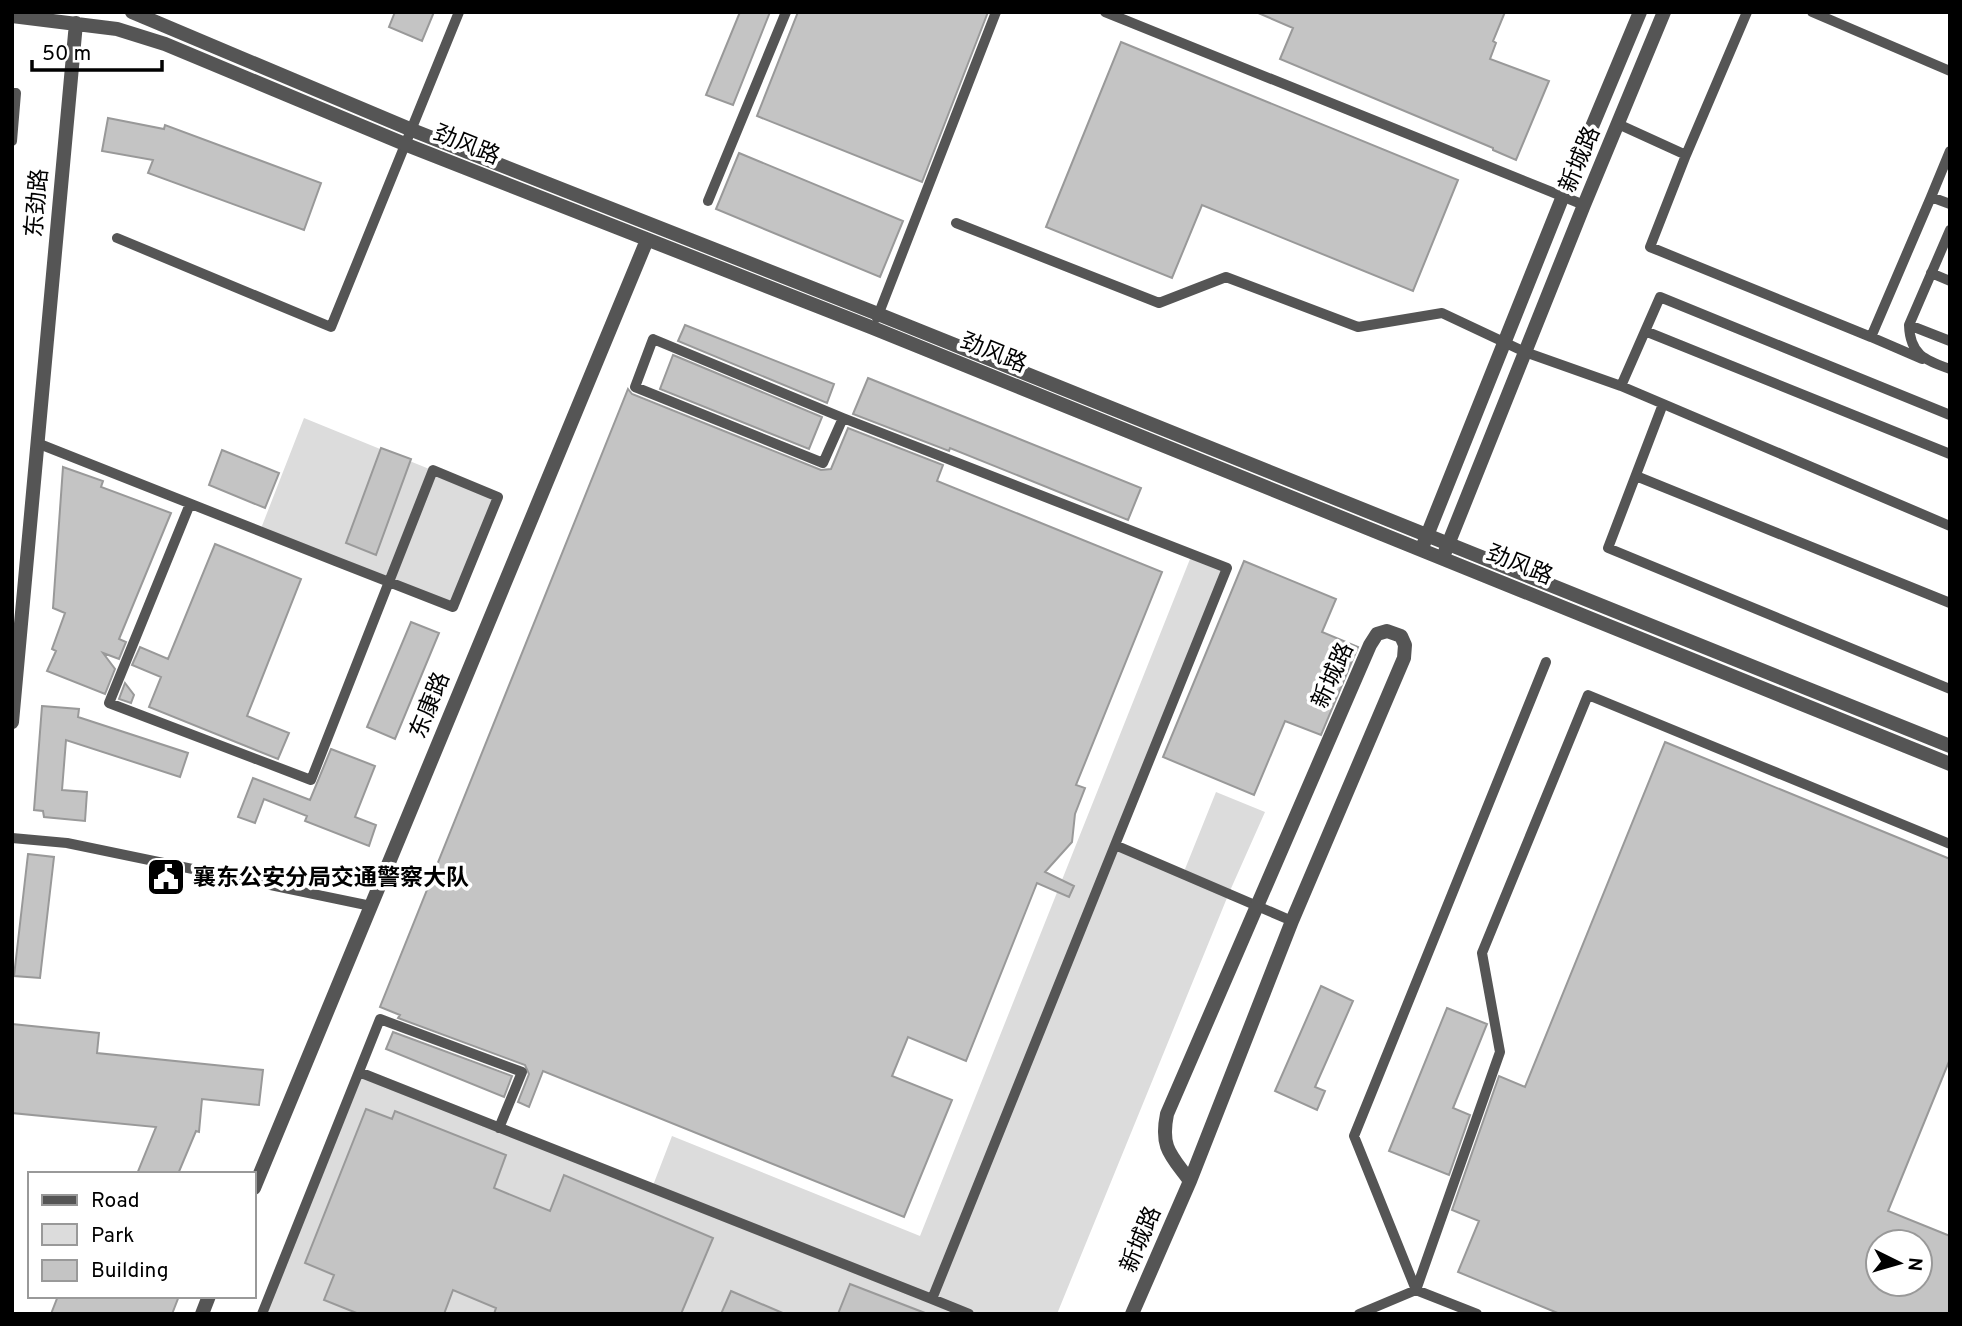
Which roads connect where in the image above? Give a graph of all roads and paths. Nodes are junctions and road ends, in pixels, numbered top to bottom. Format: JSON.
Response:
{"nodes":[{"id":1,"x":132,"y":12,"type":"edge"},
{"id":2,"x":459,"y":12,"type":"edge"},
{"id":3,"x":786,"y":12,"type":"edge"},
{"id":4,"x":996,"y":12,"type":"edge"},
{"id":5,"x":1105,"y":12,"type":"edge"},
{"id":6,"x":1640,"y":12,"type":"edge"},
{"id":7,"x":1664,"y":12,"type":"edge"},
{"id":8,"x":1747,"y":12,"type":"edge"},
{"id":9,"x":1812,"y":12,"type":"edge"},
{"id":10,"x":12,"y":16,"type":"edge"},
{"id":11,"x":76,"y":23,"type":"junction"},
{"id":12,"x":1950,"y":71,"type":"edge"},
{"id":13,"x":12,"y":93,"type":"edge"},
{"id":14,"x":1618,"y":124,"type":"junction"},
{"id":15,"x":412,"y":130,"type":"junction"},
{"id":16,"x":12,"y":141,"type":"edge"},
{"id":17,"x":407,"y":145,"type":"junction"},
{"id":18,"x":1950,"y":150,"type":"edge"},
{"id":19,"x":1686,"y":155,"type":"junction"},
{"id":20,"x":1563,"y":196,"type":"junction"},
{"id":21,"x":1931,"y":197,"type":"junction"},
{"id":22,"x":708,"y":201,"type":"dead end"},
{"id":23,"x":1950,"y":204,"type":"edge"},
{"id":24,"x":1584,"y":205,"type":"junction"},
{"id":25,"x":956,"y":223,"type":"dead end"},
{"id":26,"x":1950,"y":230,"type":"edge"},
{"id":27,"x":117,"y":238,"type":"dead end"},
{"id":28,"x":647,"y":240,"type":"junction"},
{"id":29,"x":1931,"y":273,"type":"junction"},
{"id":30,"x":1950,"y":281,"type":"edge"},
{"id":31,"x":876,"y":321,"type":"junction"},
{"id":32,"x":1909,"y":325,"type":"junction"},
{"id":33,"x":1645,"y":331,"type":"junction"},
{"id":34,"x":1871,"y":337,"type":"junction"},
{"id":35,"x":1950,"y":341,"type":"edge"},
{"id":36,"x":1504,"y":342,"type":"junction"},
{"id":37,"x":1525,"y":352,"type":"junction"},
{"id":38,"x":1922,"y":359,"type":"junction"},
{"id":39,"x":1950,"y":369,"type":"edge"},
{"id":40,"x":1621,"y":386,"type":"junction"},
{"id":41,"x":1663,"y":404,"type":"junction"},
{"id":42,"x":1950,"y":415,"type":"edge"},
{"id":43,"x":843,"y":418,"type":"junction"},
{"id":44,"x":37,"y":443,"type":"junction"},
{"id":45,"x":1950,"y":454,"type":"edge"},
{"id":46,"x":1636,"y":476,"type":"junction"},
{"id":47,"x":190,"y":504,"type":"junction"},
{"id":48,"x":1950,"y":526,"type":"edge"},
{"id":49,"x":1424,"y":542,"type":"junction"},
{"id":50,"x":1445,"y":551,"type":"junction"},
{"id":51,"x":389,"y":582,"type":"junction"},
{"id":52,"x":1950,"y":603,"type":"edge"},
{"id":53,"x":1546,"y":662,"type":"dead end"},
{"id":54,"x":1950,"y":689,"type":"edge"},
{"id":55,"x":12,"y":722,"type":"edge"},
{"id":56,"x":1950,"y":746,"type":"edge"},
{"id":57,"x":1950,"y":764,"type":"edge"},
{"id":58,"x":12,"y":838,"type":"edge"},
{"id":59,"x":1950,"y":844,"type":"edge"},
{"id":60,"x":1115,"y":845,"type":"junction"},
{"id":61,"x":1257,"y":905,"type":"junction"},
{"id":62,"x":371,"y":906,"type":"junction"},
{"id":63,"x":1292,"y":921,"type":"junction"},
{"id":64,"x":359,"y":1072,"type":"junction"},
{"id":65,"x":499,"y":1128,"type":"junction"},
{"id":66,"x":1189,"y":1181,"type":"junction"},
{"id":67,"x":256,"y":1183,"type":"edge"},
{"id":68,"x":1416,"y":1290,"type":"junction"},
{"id":69,"x":932,"y":1299,"type":"junction"},
{"id":70,"x":262,"y":1314,"type":"edge"},
{"id":71,"x":969,"y":1314,"type":"edge"},
{"id":72,"x":1132,"y":1314,"type":"edge"},
{"id":73,"x":1359,"y":1314,"type":"edge"},
{"id":74,"x":1477,"y":1314,"type":"edge"}],
"edges":[{"from":1,"to":15,"type":"street","name":"劲风路"},
{"from":2,"to":15,"type":"lane"},
{"from":3,"to":22,"type":"lane"},
{"from":4,"to":31,"type":"lane"},
{"from":5,"to":20,"type":"lane"},
{"from":6,"to":20,"type":"street","name":"新城路"},
{"from":7,"to":14,"type":"street","name":"新城路"},
{"from":8,"to":19,"type":"lane"},
{"from":9,"to":12,"type":"lane"},
{"from":10,"to":11,"type":"street","name":"劲风路"},
{"from":11,"to":17,"type":"street","name":"劲风路"},
{"from":11,"to":44,"type":"street","name":"东劲路"},
{"from":13,"to":16,"type":"lane"},
{"from":14,"to":19,"type":"lane"},
{"from":14,"to":24,"type":"street","name":"新城路"},
{"from":15,"to":17,"type":"lane"},
{"from":15,"to":31,"type":"street","name":"劲风路"},
{"from":17,"to":27,"type":"lane"},
{"from":17,"to":28,"type":"street","name":"劲风路"},
{"from":18,"to":21,"type":"lane"},
{"from":19,"to":34,"type":"lane"},
{"from":20,"to":24,"type":"lane"},
{"from":20,"to":36,"type":"street","name":"新城路"},
{"from":21,"to":23,"type":"lane"},
{"from":21,"to":34,"type":"lane"},
{"from":24,"to":37,"type":"street","name":"新城路"},
{"from":25,"to":36,"type":"lane"},
{"from":26,"to":29,"type":"lane"},
{"from":28,"to":31,"type":"street","name":"劲风路"},
{"from":28,"to":62,"type":"street","name":"东康路"},
{"from":29,"to":30,"type":"lane"},
{"from":29,"to":32,"type":"lane"},
{"from":31,"to":49,"type":"street","name":"劲风路"},
{"from":32,"to":35,"type":"lane"},
{"from":32,"to":38,"type":"lane"},
{"from":33,"to":40,"type":"lane"},
{"from":33,"to":42,"type":"lane"},
{"from":33,"to":45,"type":"lane"},
{"from":34,"to":38,"type":"lane"},
{"from":36,"to":37,"type":"lane"},
{"from":36,"to":49,"type":"street","name":"新城路"},
{"from":37,"to":40,"type":"lane"},
{"from":37,"to":50,"type":"street","name":"新城路"},
{"from":38,"to":39,"type":"lane"},
{"from":40,"to":41,"type":"lane"},
{"from":41,"to":46,"type":"lane"},
{"from":41,"to":48,"type":"lane"},
{"from":43,"to":43,"type":"lane"},
{"from":43,"to":60,"type":"lane"},
{"from":44,"to":47,"type":"lane"},
{"from":44,"to":55,"type":"street","name":"东劲路"},
{"from":46,"to":52,"type":"lane"},
{"from":46,"to":54,"type":"lane"},
{"from":47,"to":51,"type":"lane"},
{"from":47,"to":51,"type":"lane"},
{"from":49,"to":50,"type":"street","name":"劲风路"},
{"from":50,"to":56,"type":"street","name":"劲风路"},
{"from":50,"to":57,"type":"street","name":"劲风路"},
{"from":51,"to":51,"type":"lane"},
{"from":53,"to":68,"type":"lane"},
{"from":58,"to":62,"type":"lane"},
{"from":59,"to":68,"type":"lane"},
{"from":60,"to":61,"type":"lane"},
{"from":60,"to":69,"type":"lane"},
{"from":61,"to":63,"type":"lane"},
{"from":61,"to":63,"type":"street","name":"新城路"},
{"from":61,"to":66,"type":"street","name":"新城路"},
{"from":62,"to":67,"type":"street","name":"东康路"},
{"from":63,"to":66,"type":"street","name":"新城路"},
{"from":64,"to":65,"type":"lane"},
{"from":64,"to":65,"type":"lane"},
{"from":64,"to":70,"type":"lane"},
{"from":65,"to":69,"type":"lane"},
{"from":66,"to":72,"type":"street","name":"新城路"},
{"from":68,"to":73,"type":"lane"},
{"from":68,"to":74,"type":"lane"},
{"from":69,"to":71,"type":"lane"}]}
